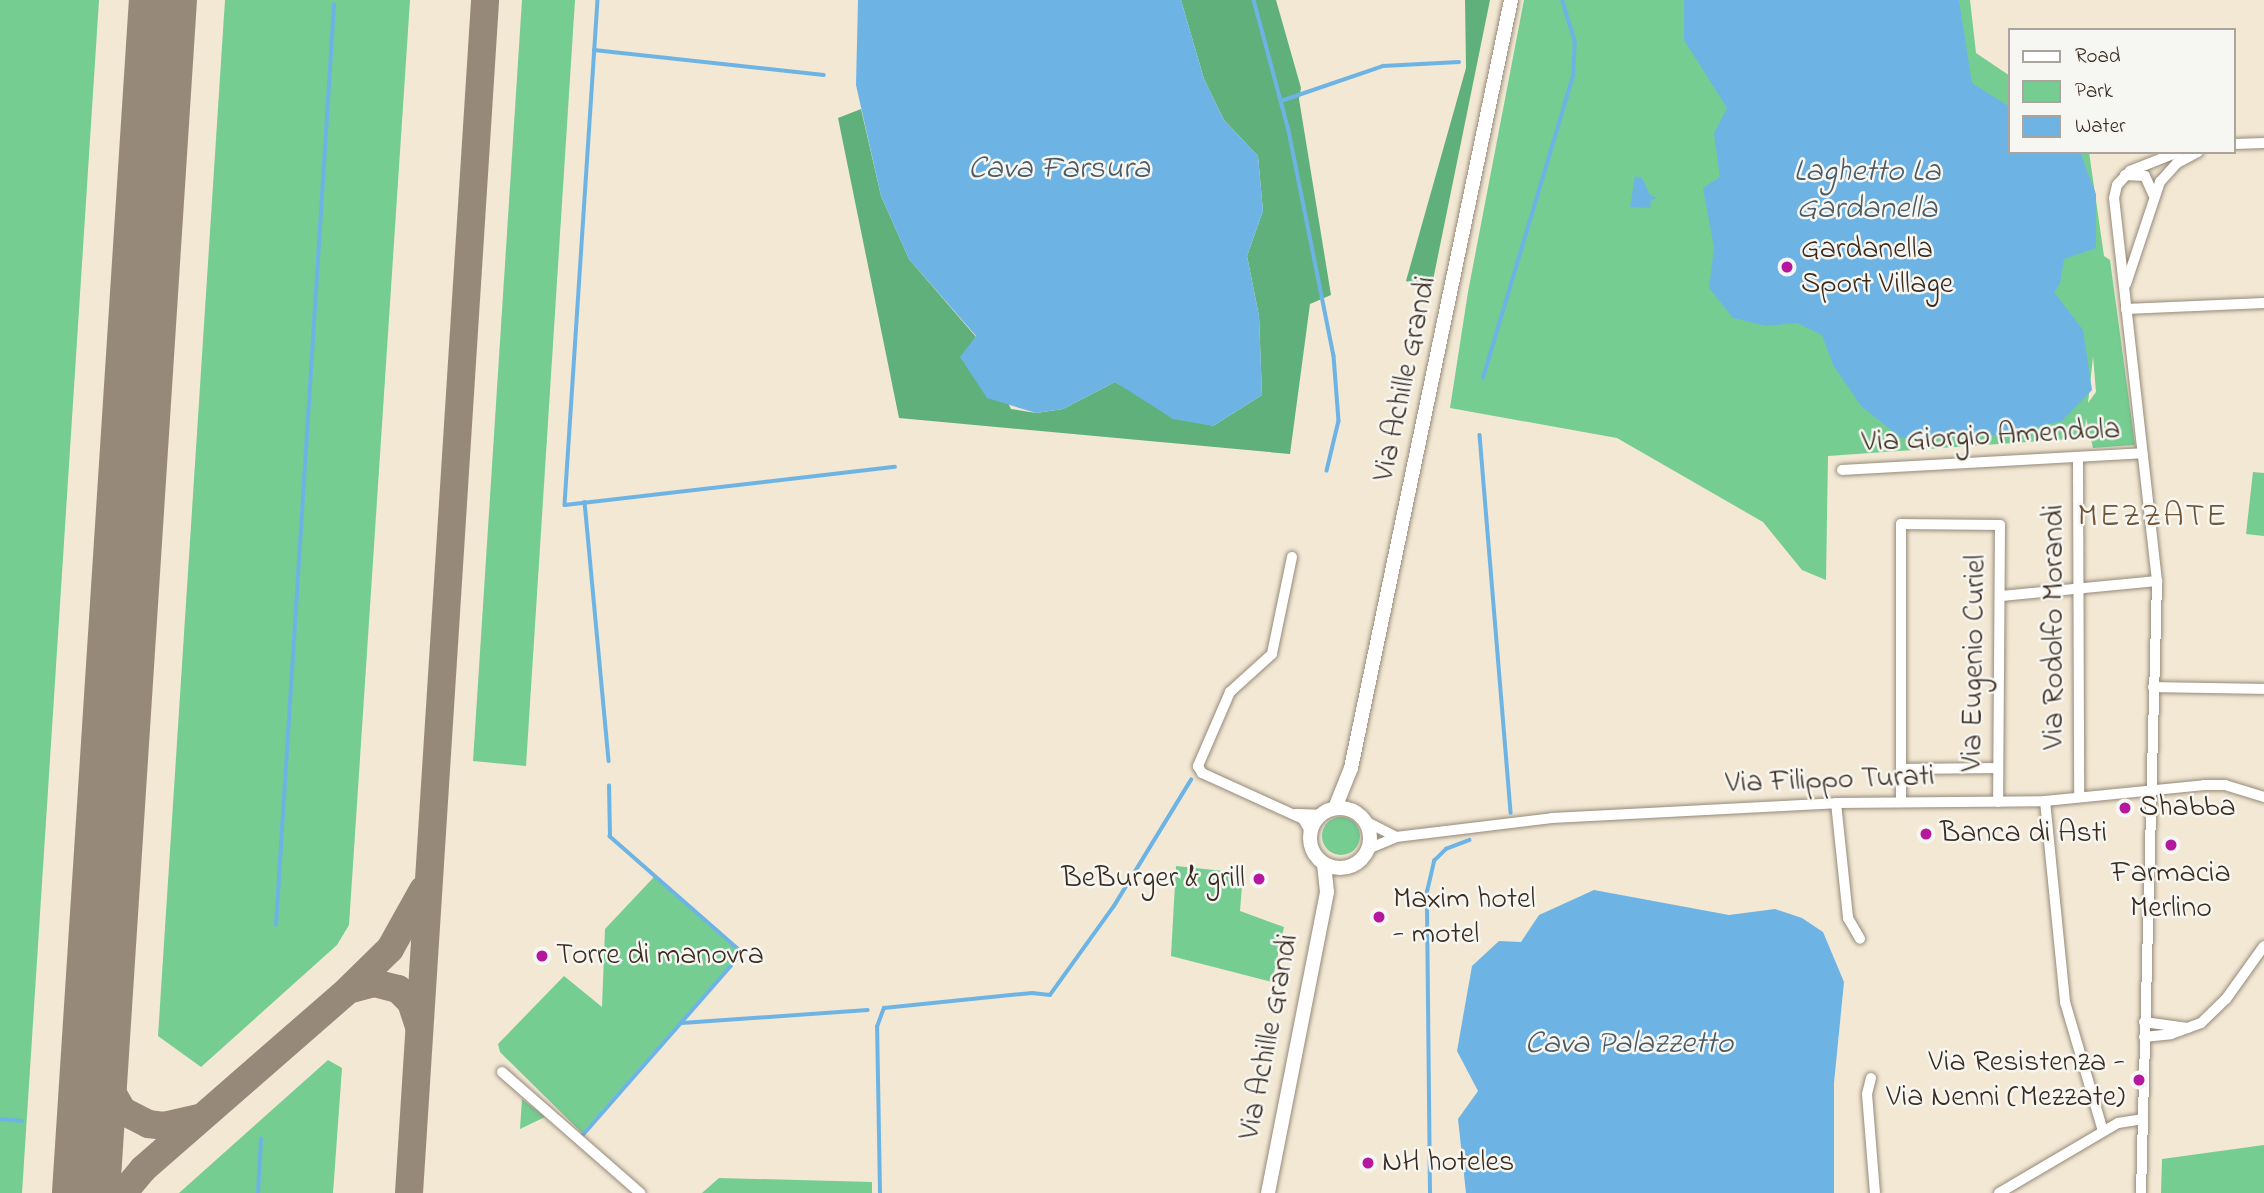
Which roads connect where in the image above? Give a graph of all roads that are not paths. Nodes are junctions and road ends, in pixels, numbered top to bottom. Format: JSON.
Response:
{"nodes":[{"id":1,"x":1511,"y":0,"type":"edge"},
{"id":2,"x":2264,"y":143,"type":"edge"},
{"id":3,"x":2236,"y":144,"type":"edge"},
{"id":4,"x":2172,"y":154,"type":"edge"},
{"id":5,"x":2195,"y":154,"type":"edge"},
{"id":6,"x":2124,"y":175,"type":"junction"},
{"id":7,"x":2153,"y":198,"type":"junction"},
{"id":8,"x":2124,"y":295,"type":"junction"},
{"id":9,"x":2264,"y":303,"type":"edge"},
{"id":10,"x":2126,"y":309,"type":"junction"},
{"id":11,"x":2142,"y":453,"type":"junction"},
{"id":12,"x":2078,"y":457,"type":"junction"},
{"id":13,"x":1842,"y":470,"type":"dead end"},
{"id":14,"x":1292,"y":557,"type":"dead end"},
{"id":15,"x":2157,"y":581,"type":"junction"},
{"id":16,"x":2081,"y":588,"type":"junction"},
{"id":17,"x":2001,"y":596,"type":"junction"},
{"id":18,"x":2153,"y":688,"type":"junction"},
{"id":19,"x":2264,"y":689,"type":"edge"},
{"id":20,"x":1351,"y":768,"type":"junction"},
{"id":21,"x":1998,"y":768,"type":"junction"},
{"id":22,"x":1900,"y":769,"type":"junction"},
{"id":23,"x":2148,"y":788,"type":"junction"},
{"id":24,"x":2080,"y":797,"type":"junction"},
{"id":25,"x":2264,"y":797,"type":"edge"},
{"id":26,"x":2045,"y":801,"type":"junction"},
{"id":27,"x":1900,"y":802,"type":"junction"},
{"id":28,"x":1998,"y":802,"type":"junction"},
{"id":29,"x":1836,"y":803,"type":"junction"},
{"id":30,"x":1335,"y":808,"type":"junction"},
{"id":31,"x":1294,"y":813,"type":"junction"},
{"id":32,"x":1320,"y":815,"type":"junction"},
{"id":33,"x":1359,"y":816,"type":"junction"},
{"id":34,"x":1310,"y":831,"type":"junction"},
{"id":35,"x":1396,"y":837,"type":"junction"},
{"id":36,"x":1368,"y":849,"type":"junction"},
{"id":37,"x":1324,"y":864,"type":"junction"},
{"id":38,"x":1341,"y":868,"type":"junction"},
{"id":39,"x":1327,"y":892,"type":"junction"},
{"id":40,"x":1860,"y":939,"type":"dead end"},
{"id":41,"x":2264,"y":946,"type":"edge"},
{"id":42,"x":2144,"y":1022,"type":"junction"},
{"id":43,"x":2188,"y":1028,"type":"junction"},
{"id":44,"x":2144,"y":1037,"type":"junction"},
{"id":45,"x":502,"y":1072,"type":"dead end"},
{"id":46,"x":1871,"y":1078,"type":"dead end"},
{"id":47,"x":2142,"y":1119,"type":"junction"},
{"id":48,"x":2103,"y":1131,"type":"junction"},
{"id":49,"x":640,"y":1193,"type":"edge"},
{"id":50,"x":1268,"y":1193,"type":"edge"},
{"id":51,"x":1875,"y":1193,"type":"edge"},
{"id":52,"x":1999,"y":1193,"type":"edge"},
{"id":53,"x":2141,"y":1193,"type":"edge"}],
"edges":[{"from":1,"to":20,"type":"main road","name":"Via Achille Grandi"},
{"from":2,"to":3,"type":"street"},
{"from":4,"to":6,"type":"street"},
{"from":5,"to":7,"type":"street"},
{"from":6,"to":7,"type":"street"},
{"from":6,"to":8,"type":"street"},
{"from":7,"to":8,"type":"street"},
{"from":8,"to":10,"type":"street"},
{"from":9,"to":10,"type":"street"},
{"from":10,"to":11,"type":"street"},
{"from":11,"to":12,"type":"street","name":"Via Giorgio Amendola"},
{"from":11,"to":15,"type":"street"},
{"from":12,"to":13,"type":"street","name":"Via Giorgio Amendola"},
{"from":12,"to":16,"type":"street","name":"Via Rodolfo Morandi"},
{"from":14,"to":31,"type":"street"},
{"from":15,"to":16,"type":"street"},
{"from":15,"to":18,"type":"street"},
{"from":16,"to":17,"type":"street"},
{"from":16,"to":24,"type":"street","name":"Via Rodolfo Morandi"},
{"from":17,"to":21,"type":"street","name":"Via Eugenio Curiel"},
{"from":17,"to":22,"type":"street","name":"Via Eugenio Curiel"},
{"from":18,"to":19,"type":"street"},
{"from":18,"to":23,"type":"street"},
{"from":20,"to":30,"type":"main road","name":"Via Achille Grandi"},
{"from":20,"to":33,"type":"main road","name":"Via Achille Grandi"},
{"from":21,"to":22,"type":"street"},
{"from":21,"to":28,"type":"street","name":"Via Eugenio Curiel"},
{"from":22,"to":27,"type":"street"},
{"from":23,"to":24,"type":"street","name":"Via Filippo Turati"},
{"from":23,"to":25,"type":"street","name":"Via Filippo Turati"},
{"from":23,"to":42,"type":"street"},
{"from":24,"to":26,"type":"street","name":"Via Filippo Turati"},
{"from":26,"to":28,"type":"street","name":"Via Filippo Turati"},
{"from":26,"to":48,"type":"street"},
{"from":27,"to":28,"type":"street","name":"Via Filippo Turati"},
{"from":27,"to":29,"type":"street","name":"Via Filippo Turati"},
{"from":29,"to":35,"type":"street","name":"Via Filippo Turati"},
{"from":29,"to":40,"type":"street"},
{"from":30,"to":32,"type":"main road"},
{"from":30,"to":33,"type":"main road"},
{"from":31,"to":32,"type":"street"},
{"from":31,"to":34,"type":"street"},
{"from":32,"to":34,"type":"main road"},
{"from":33,"to":35,"type":"street"},
{"from":33,"to":36,"type":"main road","name":"Via Achille Grandi"},
{"from":34,"to":37,"type":"main road","name":"Via Achille Grandi"},
{"from":35,"to":36,"type":"street","name":"Via Filippo Turati"},
{"from":36,"to":38,"type":"main road","name":"Via Achille Grandi"},
{"from":37,"to":38,"type":"main road"},
{"from":37,"to":39,"type":"main road","name":"Via Achille Grandi"},
{"from":38,"to":39,"type":"main road","name":"Via Achille Grandi"},
{"from":39,"to":50,"type":"main road","name":"Via Achille Grandi"},
{"from":41,"to":43,"type":"street"},
{"from":42,"to":43,"type":"street"},
{"from":42,"to":44,"type":"street"},
{"from":43,"to":44,"type":"street"},
{"from":44,"to":47,"type":"street"},
{"from":45,"to":49,"type":"street"},
{"from":46,"to":51,"type":"street"},
{"from":47,"to":48,"type":"street"},
{"from":47,"to":53,"type":"street"},
{"from":48,"to":52,"type":"street"}]}
